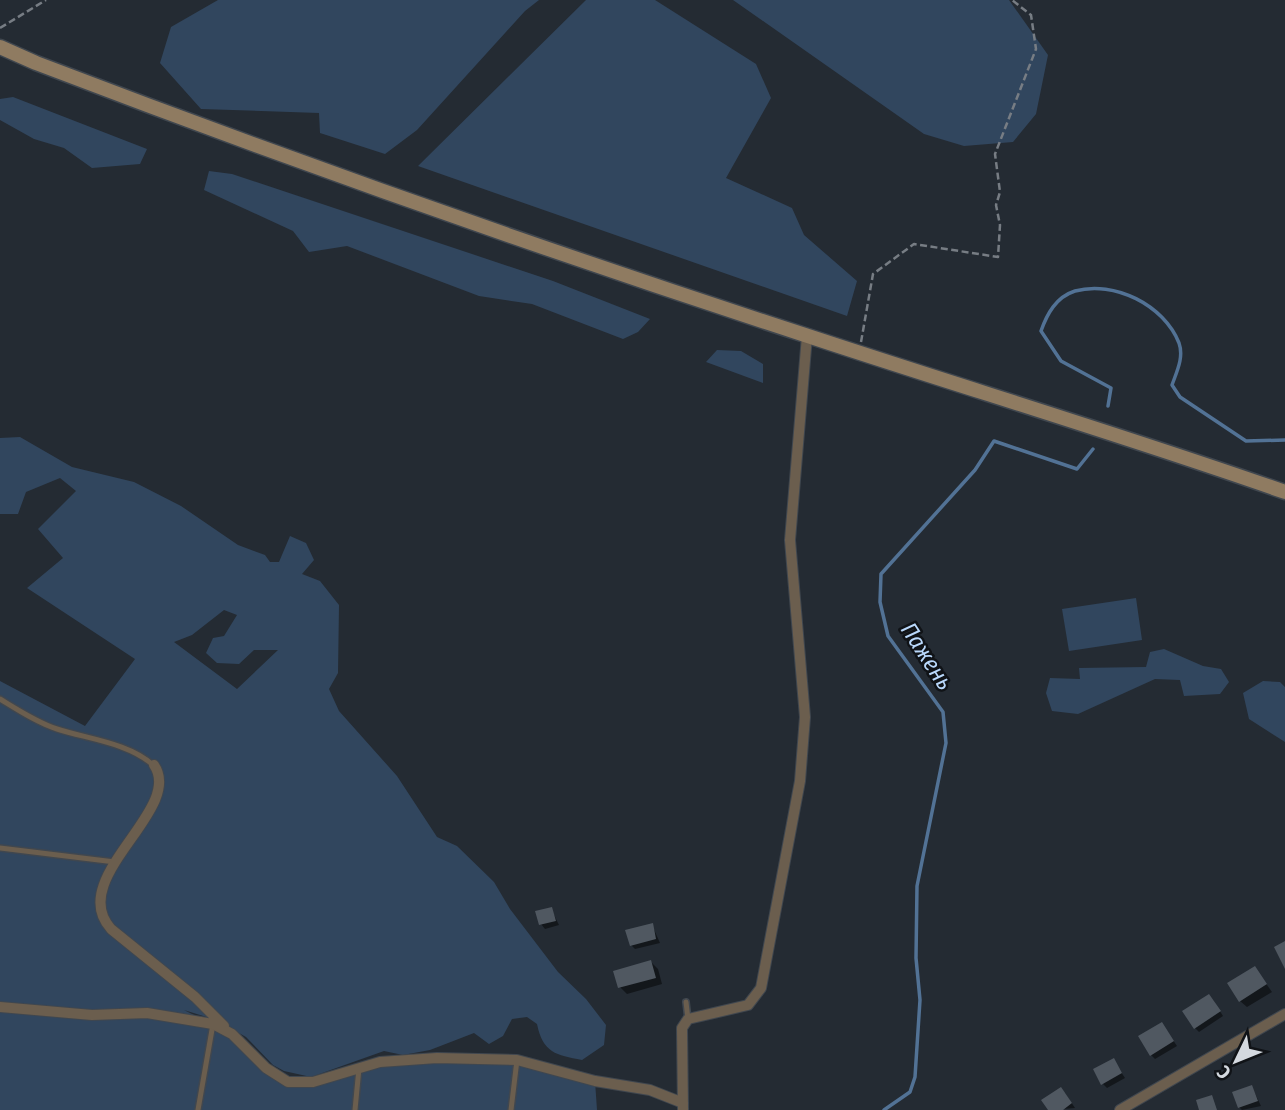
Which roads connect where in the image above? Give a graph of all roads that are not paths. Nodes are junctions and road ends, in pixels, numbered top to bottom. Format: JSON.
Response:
{"nodes":[{"id":1,"x":0,"y":47,"type":"edge"},
{"id":2,"x":807,"y":336,"type":"junction"},
{"id":3,"x":1285,"y":492,"type":"edge"},
{"id":4,"x":0,"y":699,"type":"edge"},
{"id":5,"x":154,"y":765,"type":"joint"},
{"id":6,"x":0,"y":848,"type":"edge"},
{"id":7,"x":115,"y":862,"type":"junction"},
{"id":8,"x":686,"y":1002,"type":"dead end"},
{"id":9,"x":0,"y":1006,"type":"edge"},
{"id":10,"x":1285,"y":1014,"type":"edge"},
{"id":11,"x":688,"y":1020,"type":"junction"},
{"id":12,"x":213,"y":1024,"type":"junction"},
{"id":13,"x":232,"y":1034,"type":"junction"},
{"id":14,"x":517,"y":1060,"type":"junction"},
{"id":15,"x":359,"y":1069,"type":"junction"},
{"id":16,"x":683,"y":1106,"type":"edge"},
{"id":17,"x":198,"y":1110,"type":"edge"},
{"id":18,"x":355,"y":1110,"type":"edge"},
{"id":19,"x":511,"y":1110,"type":"edge"},
{"id":20,"x":1120,"y":1110,"type":"edge"}],
"edges":[{"from":1,"to":2,"type":"street"},
{"from":2,"to":3,"type":"street"},
{"from":2,"to":11,"type":"street"},
{"from":4,"to":5,"type":"lane"},
{"from":5,"to":7,"type":"street"},
{"from":6,"to":7,"type":"lane"},
{"from":7,"to":13,"type":"street"},
{"from":8,"to":11,"type":"lane"},
{"from":9,"to":12,"type":"street"},
{"from":10,"to":20,"type":"street"},
{"from":11,"to":16,"type":"street"},
{"from":12,"to":13,"type":"street"},
{"from":12,"to":17,"type":"lane"},
{"from":13,"to":15,"type":"street"},
{"from":14,"to":15,"type":"street"},
{"from":14,"to":16,"type":"street"},
{"from":14,"to":19,"type":"lane"},
{"from":15,"to":18,"type":"lane"}]}
